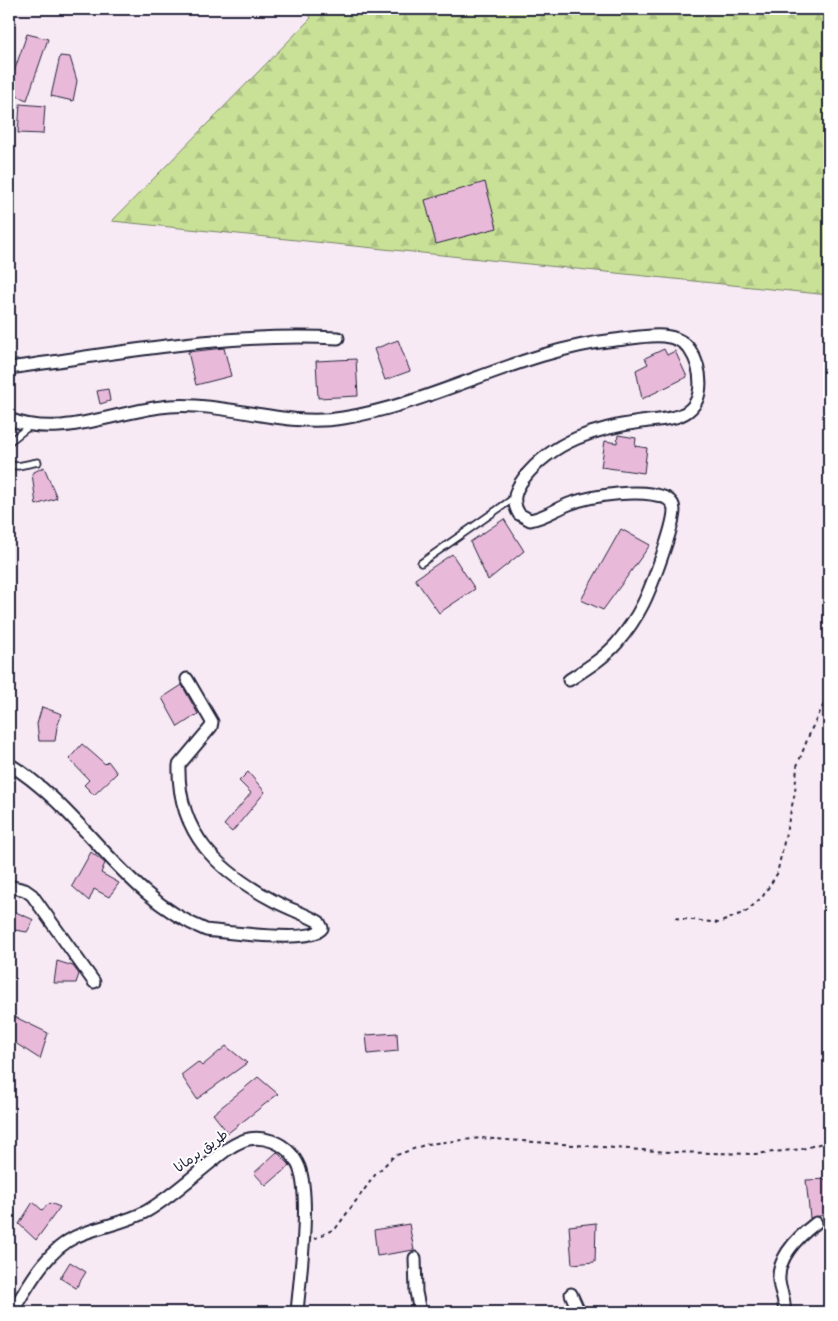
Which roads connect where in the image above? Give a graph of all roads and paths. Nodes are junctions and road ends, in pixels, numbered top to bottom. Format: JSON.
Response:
{"nodes":[{"id":1,"x":338,"y":338,"type":"dead end"},
{"id":2,"x":9,"y":368,"type":"edge"},
{"id":3,"x":9,"y":419,"type":"edge"},
{"id":4,"x":31,"y":425,"type":"junction"},
{"id":5,"x":9,"y":442,"type":"edge"},
{"id":6,"x":38,"y":462,"type":"dead end"},
{"id":7,"x":9,"y":465,"type":"edge"},
{"id":8,"x":514,"y":498,"type":"junction"},
{"id":9,"x":421,"y":564,"type":"dead end"},
{"id":10,"x":187,"y":678,"type":"dead end"},
{"id":11,"x":569,"y":680,"type":"dead end"},
{"id":12,"x":829,"y":694,"type":"edge"},
{"id":13,"x":9,"y":764,"type":"edge"},
{"id":14,"x":9,"y":886,"type":"edge"},
{"id":15,"x":675,"y":918,"type":"dead end"},
{"id":16,"x":94,"y":982,"type":"dead end"},
{"id":17,"x":829,"y":1141,"type":"edge"},
{"id":18,"x":816,"y":1223,"type":"dead end"},
{"id":19,"x":303,"y":1244,"type":"junction"},
{"id":20,"x":415,"y":1258,"type":"dead end"},
{"id":21,"x":571,"y":1294,"type":"dead end"},
{"id":22,"x":12,"y":1312,"type":"edge"},
{"id":23,"x":297,"y":1312,"type":"edge"},
{"id":24,"x":420,"y":1312,"type":"edge"},
{"id":25,"x":579,"y":1312,"type":"edge"},
{"id":26,"x":784,"y":1312,"type":"edge"}],
"edges":[{"from":1,"to":2,"type":"street"},
{"from":3,"to":4,"type":"street"},
{"from":4,"to":5,"type":"lane"},
{"from":4,"to":8,"type":"street"},
{"from":6,"to":7,"type":"lane"},
{"from":8,"to":9,"type":"lane"},
{"from":8,"to":11,"type":"street"},
{"from":10,"to":13,"type":"street"},
{"from":12,"to":15,"type":"path"},
{"from":14,"to":16,"type":"street"},
{"from":17,"to":19,"type":"path"},
{"from":18,"to":26,"type":"street"},
{"from":19,"to":22,"type":"street","name":"طريق برمانا"},
{"from":19,"to":23,"type":"street","name":"طريق برمانا"},
{"from":20,"to":24,"type":"street"},
{"from":21,"to":25,"type":"street"}]}
